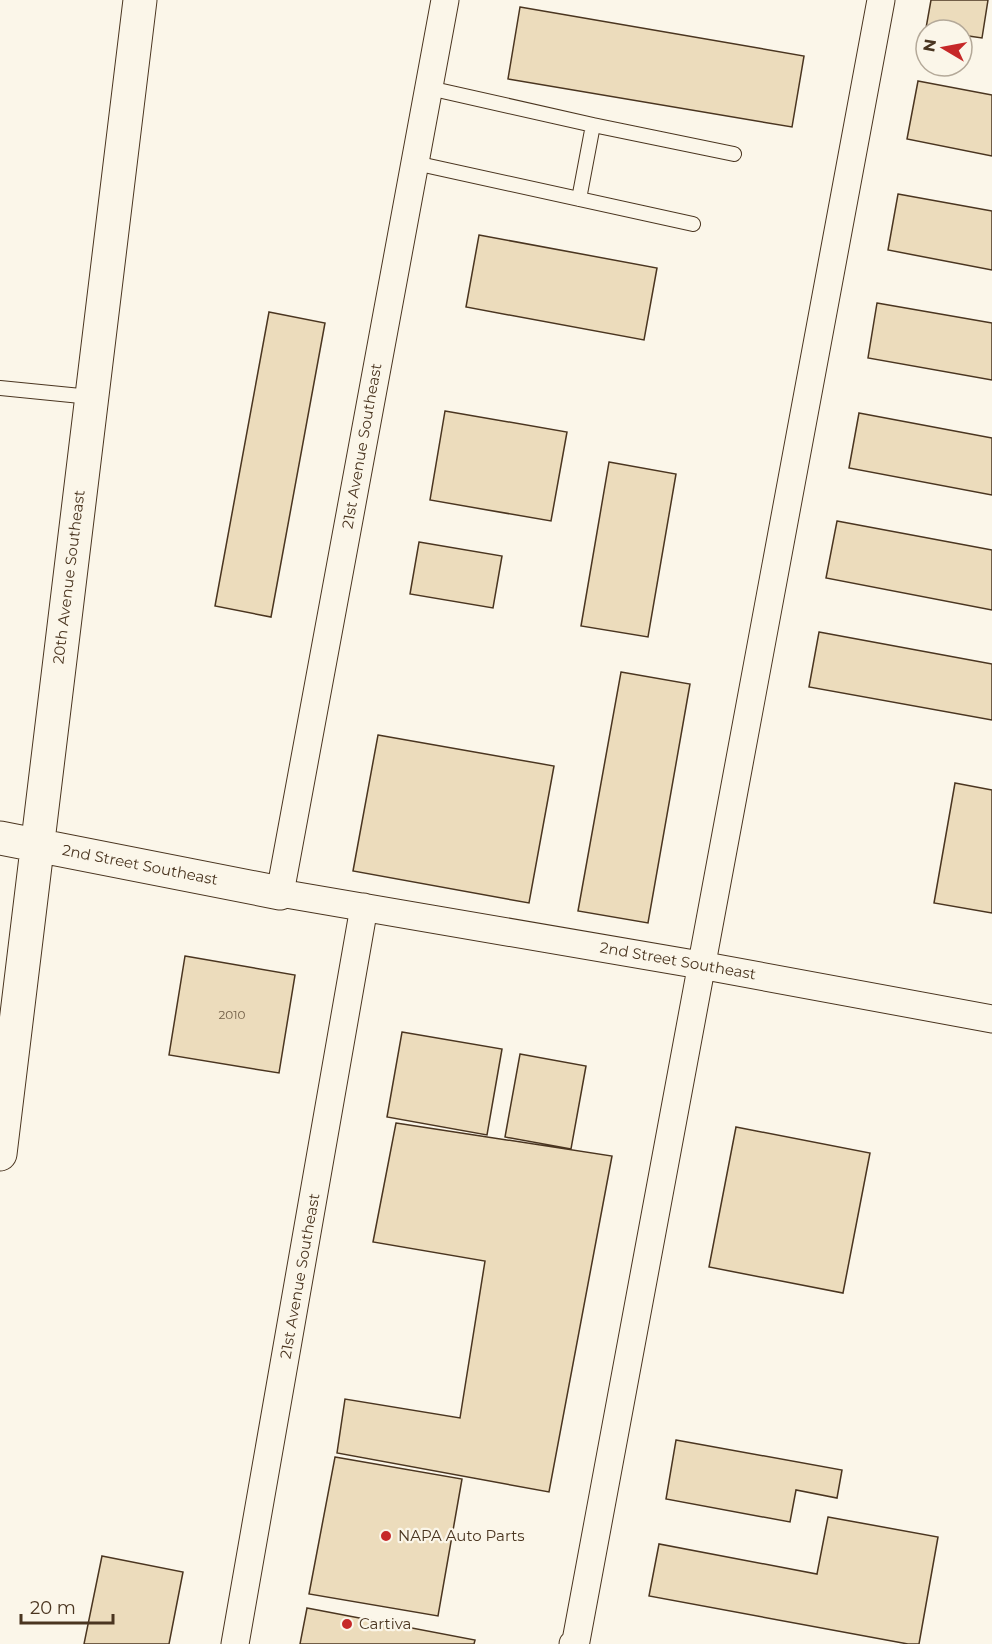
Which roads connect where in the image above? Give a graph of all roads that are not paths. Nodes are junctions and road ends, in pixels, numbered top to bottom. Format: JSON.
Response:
{"nodes":[{"id":1,"x":140,"y":0,"type":"edge"},
{"id":2,"x":445,"y":0,"type":"edge"},
{"id":3,"x":881,"y":0,"type":"edge"},
{"id":4,"x":429,"y":88,"type":"junction"},
{"id":5,"x":593,"y":125,"type":"junction"},
{"id":6,"x":734,"y":154,"type":"dead end"},
{"id":7,"x":415,"y":162,"type":"junction"},
{"id":8,"x":579,"y":199,"type":"junction"},
{"id":9,"x":693,"y":224,"type":"dead end"},
{"id":10,"x":0,"y":388,"type":"edge"},
{"id":11,"x":91,"y":397,"type":"junction"},
{"id":12,"x":0,"y":838,"type":"edge"},
{"id":13,"x":36,"y":844,"type":"junction"},
{"id":14,"x":280,"y":892,"type":"junction"},
{"id":15,"x":364,"y":907,"type":"junction"},
{"id":16,"x":700,"y":964,"type":"junction"},
{"id":17,"x":992,"y":1019,"type":"edge"},
{"id":18,"x":0,"y":1154,"type":"edge"},
{"id":19,"x":235,"y":1644,"type":"edge"},
{"id":20,"x":573,"y":1644,"type":"edge"}],
"edges":[{"from":1,"to":11,"type":"street","name":"20th Avenue Southeast"},
{"from":2,"to":4,"type":"street","name":"21st Avenue Southeast"},
{"from":3,"to":16,"type":"street"},
{"from":4,"to":5,"type":"lane"},
{"from":4,"to":7,"type":"street","name":"21st Avenue Southeast"},
{"from":5,"to":6,"type":"lane"},
{"from":5,"to":8,"type":"lane"},
{"from":7,"to":8,"type":"lane"},
{"from":7,"to":14,"type":"street","name":"21st Avenue Southeast"},
{"from":8,"to":9,"type":"lane"},
{"from":10,"to":11,"type":"lane"},
{"from":11,"to":13,"type":"street","name":"20th Avenue Southeast"},
{"from":12,"to":13,"type":"street","name":"2nd Street Southeast"},
{"from":13,"to":14,"type":"street","name":"2nd Street Southeast"},
{"from":13,"to":18,"type":"street","name":"20th Avenue Southeast"},
{"from":14,"to":15,"type":"street","name":"2nd Street Southeast"},
{"from":15,"to":16,"type":"street","name":"2nd Street Southeast"},
{"from":15,"to":19,"type":"street","name":"21st Avenue Southeast"},
{"from":16,"to":17,"type":"street","name":"2nd Street Southeast"},
{"from":16,"to":20,"type":"street"}]}
